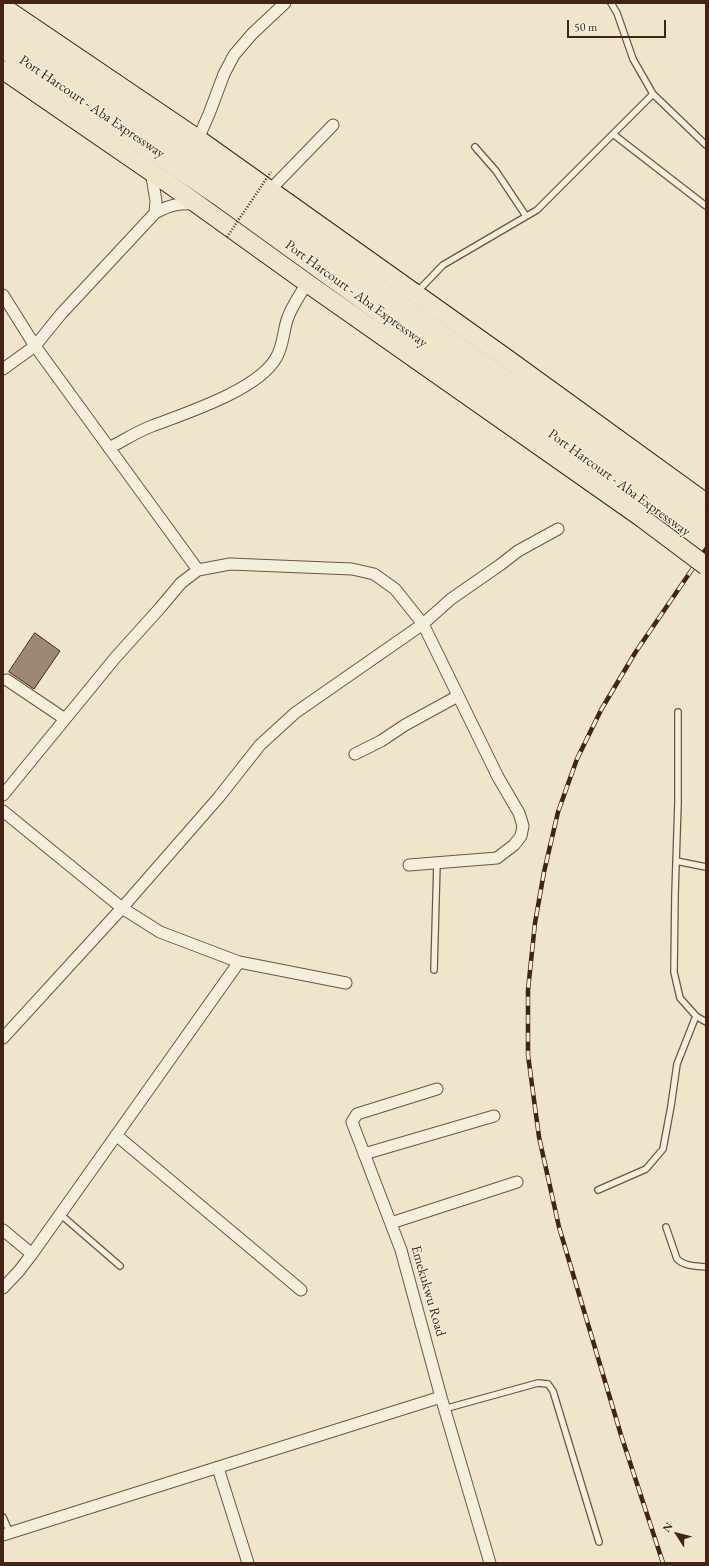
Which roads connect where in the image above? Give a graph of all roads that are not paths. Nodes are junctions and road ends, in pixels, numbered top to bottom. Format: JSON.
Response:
{"nodes":[{"id":1,"x":285,"y":3,"type":"edge"},
{"id":2,"x":611,"y":3,"type":"edge"},
{"id":3,"x":3,"y":7,"type":"edge"},
{"id":4,"x":3,"y":27,"type":"edge"},
{"id":5,"x":3,"y":47,"type":"edge"},
{"id":6,"x":3,"y":70,"type":"edge"},
{"id":7,"x":653,"y":94,"type":"junction"},
{"id":8,"x":333,"y":124,"type":"dead end"},
{"id":9,"x":613,"y":134,"type":"junction"},
{"id":10,"x":198,"y":139,"type":"junction"},
{"id":11,"x":706,"y":145,"type":"edge"},
{"id":12,"x":475,"y":147,"type":"dead end"},
{"id":13,"x":151,"y":171,"type":"junction"},
{"id":14,"x":271,"y":181,"type":"junction"},
{"id":15,"x":198,"y":204,"type":"junction"},
{"id":16,"x":706,"y":206,"type":"edge"},
{"id":17,"x":155,"y":212,"type":"junction"},
{"id":18,"x":526,"y":216,"type":"junction"},
{"id":19,"x":307,"y":283,"type":"junction"},
{"id":20,"x":416,"y":293,"type":"junction"},
{"id":21,"x":3,"y":295,"type":"edge"},
{"id":22,"x":35,"y":346,"type":"junction"},
{"id":23,"x":3,"y":369,"type":"edge"},
{"id":24,"x":109,"y":448,"type":"junction"},
{"id":25,"x":656,"y":498,"type":"junction"},
{"id":26,"x":706,"y":504,"type":"edge"},
{"id":27,"x":706,"y":524,"type":"edge"},
{"id":28,"x":558,"y":529,"type":"dead end"},
{"id":29,"x":706,"y":546,"type":"edge"},
{"id":30,"x":706,"y":566,"type":"edge"},
{"id":31,"x":198,"y":570,"type":"junction"},
{"id":32,"x":423,"y":624,"type":"junction"},
{"id":33,"x":7,"y":680,"type":"dead end"},
{"id":34,"x":458,"y":696,"type":"junction"},
{"id":35,"x":678,"y":712,"type":"dead end"},
{"id":36,"x":65,"y":719,"type":"junction"},
{"id":37,"x":355,"y":754,"type":"dead end"},
{"id":38,"x":3,"y":795,"type":"edge"},
{"id":39,"x":3,"y":811,"type":"edge"},
{"id":40,"x":676,"y":861,"type":"junction"},
{"id":41,"x":437,"y":863,"type":"junction"},
{"id":42,"x":409,"y":865,"type":"dead end"},
{"id":43,"x":706,"y":868,"type":"edge"},
{"id":44,"x":122,"y":908,"type":"junction"},
{"id":45,"x":239,"y":962,"type":"junction"},
{"id":46,"x":434,"y":970,"type":"dead end"},
{"id":47,"x":346,"y":983,"type":"dead end"},
{"id":48,"x":696,"y":1016,"type":"junction"},
{"id":49,"x":706,"y":1022,"type":"edge"},
{"id":50,"x":3,"y":1038,"type":"edge"},
{"id":51,"x":437,"y":1089,"type":"dead end"},
{"id":52,"x":494,"y":1116,"type":"dead end"},
{"id":53,"x":116,"y":1136,"type":"junction"},
{"id":54,"x":364,"y":1154,"type":"junction"},
{"id":55,"x":517,"y":1182,"type":"dead end"},
{"id":56,"x":598,"y":1190,"type":"dead end"},
{"id":57,"x":60,"y":1214,"type":"junction"},
{"id":58,"x":391,"y":1224,"type":"junction"},
{"id":59,"x":666,"y":1227,"type":"dead end"},
{"id":60,"x":3,"y":1230,"type":"edge"},
{"id":61,"x":32,"y":1254,"type":"junction"},
{"id":62,"x":120,"y":1266,"type":"dead end"},
{"id":63,"x":706,"y":1267,"type":"edge"},
{"id":64,"x":3,"y":1288,"type":"edge"},
{"id":65,"x":301,"y":1290,"type":"dead end"},
{"id":66,"x":441,"y":1397,"type":"junction"},
{"id":67,"x":444,"y":1409,"type":"junction"},
{"id":68,"x":218,"y":1468,"type":"junction"},
{"id":69,"x":3,"y":1517,"type":"edge"},
{"id":70,"x":7,"y":1534,"type":"edge"},
{"id":71,"x":599,"y":1542,"type":"dead end"},
{"id":72,"x":248,"y":1563,"type":"edge"},
{"id":73,"x":490,"y":1563,"type":"edge"}],
"edges":[{"from":1,"to":10,"type":"street"},
{"from":2,"to":7,"type":"lane"},
{"from":3,"to":10,"type":"main road"},
{"from":4,"to":25,"type":"highway","name":"Port Harcourt - Aba Expressway"},
{"from":5,"to":25,"type":"highway","name":"Port Harcourt - Aba Expressway"},
{"from":6,"to":13,"type":"main road"},
{"from":7,"to":9,"type":"lane"},
{"from":7,"to":11,"type":"lane"},
{"from":8,"to":14,"type":"street"},
{"from":9,"to":16,"type":"lane"},
{"from":9,"to":18,"type":"lane"},
{"from":10,"to":14,"type":"main road"},
{"from":12,"to":18,"type":"lane"},
{"from":13,"to":15,"type":"main road"},
{"from":13,"to":17,"type":"street"},
{"from":14,"to":20,"type":"main road"},
{"from":15,"to":17,"type":"street"},
{"from":15,"to":19,"type":"main road"},
{"from":17,"to":22,"type":"street"},
{"from":18,"to":20,"type":"lane"},
{"from":19,"to":24,"type":"street"},
{"from":19,"to":25,"type":"main road"},
{"from":20,"to":25,"type":"main road"},
{"from":21,"to":22,"type":"street"},
{"from":22,"to":23,"type":"street"},
{"from":22,"to":24,"type":"street"},
{"from":24,"to":31,"type":"street"},
{"from":25,"to":26,"type":"main road"},
{"from":25,"to":27,"type":"highway","name":"Port Harcourt - Aba Expressway"},
{"from":25,"to":29,"type":"highway","name":"Port Harcourt - Aba Expressway"},
{"from":25,"to":30,"type":"main road","bridge":true},
{"from":28,"to":32,"type":"street"},
{"from":31,"to":32,"type":"street"},
{"from":31,"to":36,"type":"street"},
{"from":32,"to":34,"type":"street"},
{"from":32,"to":44,"type":"street"},
{"from":33,"to":36,"type":"street"},
{"from":34,"to":37,"type":"street"},
{"from":34,"to":41,"type":"street"},
{"from":35,"to":40,"type":"lane"},
{"from":36,"to":38,"type":"street"},
{"from":39,"to":44,"type":"street"},
{"from":40,"to":43,"type":"lane"},
{"from":40,"to":48,"type":"lane"},
{"from":41,"to":42,"type":"street"},
{"from":41,"to":46,"type":"lane"},
{"from":44,"to":45,"type":"street"},
{"from":44,"to":50,"type":"street"},
{"from":45,"to":47,"type":"street"},
{"from":45,"to":53,"type":"street"},
{"from":48,"to":49,"type":"lane"},
{"from":48,"to":56,"type":"lane"},
{"from":51,"to":54,"type":"street","name":"Emekukwu Road"},
{"from":52,"to":54,"type":"street"},
{"from":53,"to":57,"type":"street"},
{"from":53,"to":65,"type":"street"},
{"from":54,"to":58,"type":"street","name":"Emekukwu Road"},
{"from":55,"to":58,"type":"street"},
{"from":57,"to":61,"type":"street"},
{"from":57,"to":62,"type":"lane"},
{"from":58,"to":66,"type":"street","name":"Emekukwu Road"},
{"from":59,"to":63,"type":"lane"},
{"from":60,"to":61,"type":"street"},
{"from":61,"to":64,"type":"street"},
{"from":66,"to":67,"type":"street","name":"Emekukwu Road"},
{"from":66,"to":68,"type":"street"},
{"from":67,"to":71,"type":"lane"},
{"from":67,"to":73,"type":"street","name":"Emekukwu Road"},
{"from":68,"to":70,"type":"street"},
{"from":68,"to":72,"type":"street"},
{"from":69,"to":70,"type":"lane"}]}
